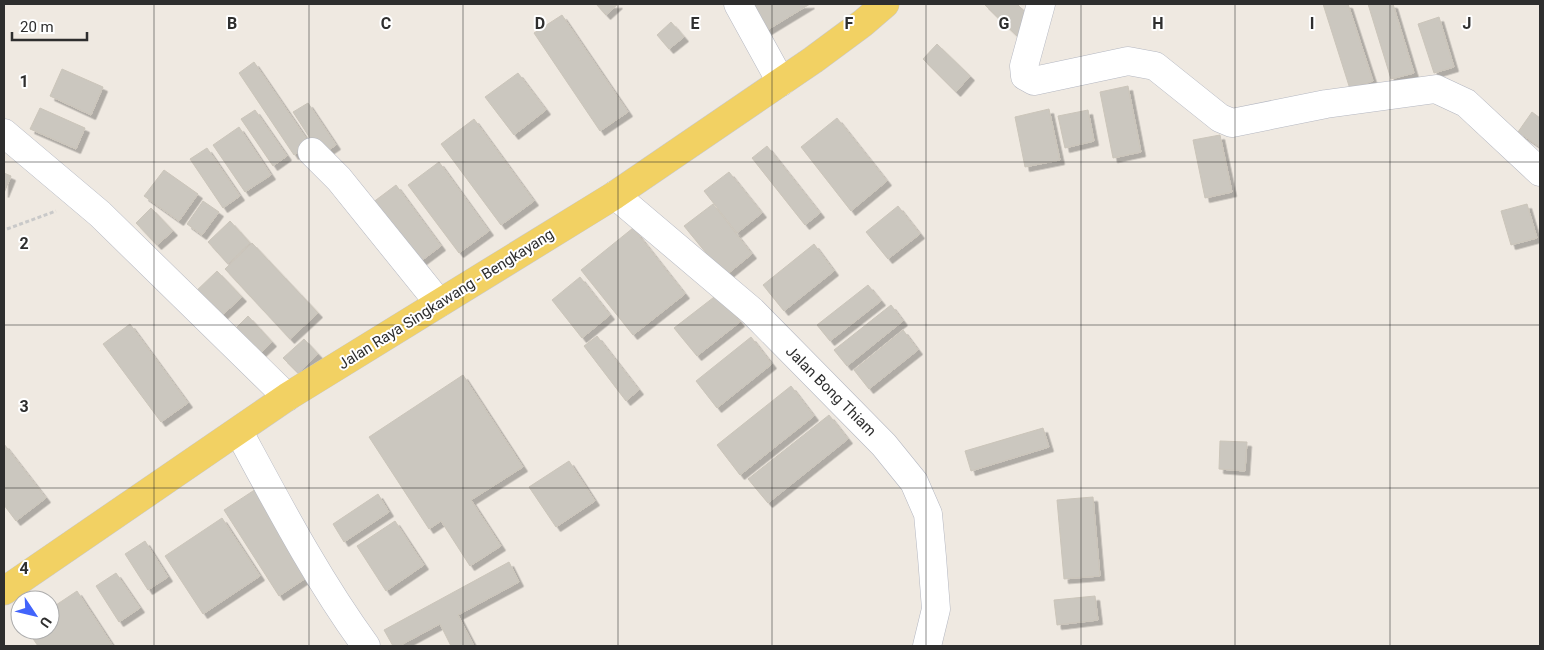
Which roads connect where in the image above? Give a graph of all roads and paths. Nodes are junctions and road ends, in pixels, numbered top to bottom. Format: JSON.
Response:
{"nodes":[{"id":1,"x":738,"y":4,"type":"edge"},
{"id":2,"x":885,"y":4,"type":"edge"},
{"id":3,"x":1041,"y":4,"type":"edge"},
{"id":4,"x":781,"y":82,"type":"junction"},
{"id":5,"x":4,"y":133,"type":"edge"},
{"id":6,"x":312,"y":152,"type":"dead end"},
{"id":7,"x":1540,"y":172,"type":"edge"},
{"id":8,"x":615,"y":194,"type":"junction"},
{"id":9,"x":84,"y":201,"type":"junction"},
{"id":10,"x":7,"y":229,"type":"dead end"},
{"id":11,"x":439,"y":303,"type":"junction"},
{"id":12,"x":287,"y":397,"type":"junction"},
{"id":13,"x":239,"y":432,"type":"junction"},
{"id":14,"x":4,"y":591,"type":"edge"},
{"id":15,"x":366,"y":646,"type":"edge"},
{"id":16,"x":927,"y":646,"type":"edge"}],
"edges":[{"from":1,"to":4,"type":"street"},
{"from":2,"to":4,"type":"main road","name":"Jalan Raya Singkawang - Bengkayang"},
{"from":3,"to":7,"type":"street"},
{"from":4,"to":8,"type":"main road","name":"Jalan Raya Singkawang - Bengkayang"},
{"from":5,"to":9,"type":"street"},
{"from":6,"to":11,"type":"street"},
{"from":8,"to":11,"type":"main road","name":"Jalan Raya Singkawang - Bengkayang"},
{"from":8,"to":16,"type":"street","name":"Jalan Bong Thiam"},
{"from":9,"to":10,"type":"path"},
{"from":9,"to":12,"type":"street"},
{"from":11,"to":12,"type":"main road","name":"Jalan Raya Singkawang - Bengkayang"},
{"from":12,"to":13,"type":"main road","name":"Jalan Raya Singkawang - Bengkayang"},
{"from":13,"to":14,"type":"main road","name":"Jalan Raya Singkawang - Bengkayang"},
{"from":13,"to":15,"type":"street"}]}
